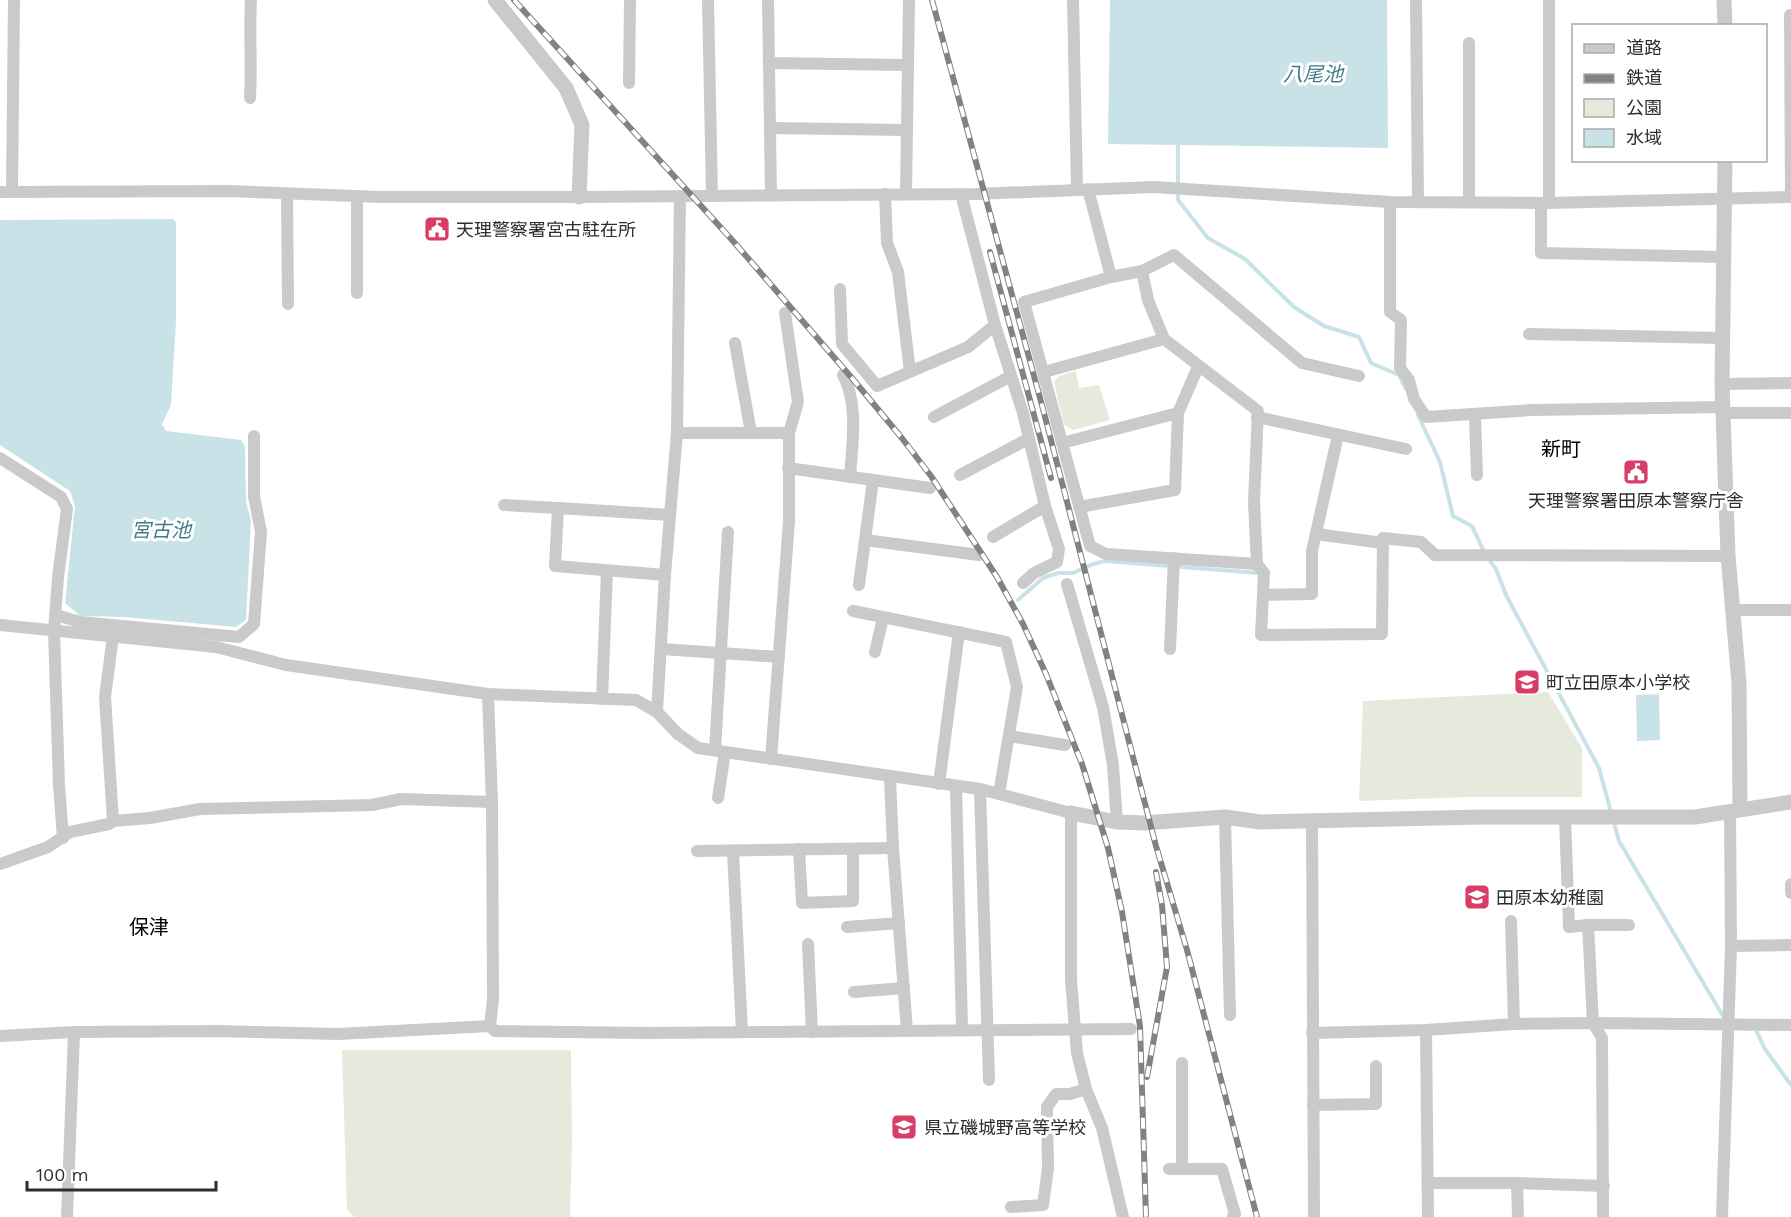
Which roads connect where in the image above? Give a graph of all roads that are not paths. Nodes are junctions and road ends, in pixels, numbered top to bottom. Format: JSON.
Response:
{"nodes":[{"id":1,"x":14,"y":0,"type":"edge"},
{"id":2,"x":251,"y":0,"type":"edge"},
{"id":3,"x":495,"y":0,"type":"edge"},
{"id":4,"x":630,"y":0,"type":"edge"},
{"id":5,"x":708,"y":0,"type":"edge"},
{"id":6,"x":768,"y":0,"type":"edge"},
{"id":7,"x":909,"y":0,"type":"edge"},
{"id":8,"x":1074,"y":0,"type":"edge"},
{"id":9,"x":1416,"y":0,"type":"edge"},
{"id":10,"x":1550,"y":0,"type":"edge"},
{"id":11,"x":1724,"y":0,"type":"edge"},
{"id":12,"x":1790,"y":15,"type":"edge"},
{"id":13,"x":1725,"y":24,"type":"edge"},
{"id":14,"x":1470,"y":43,"type":"dead end"},
{"id":15,"x":769,"y":63,"type":"junction"},
{"id":16,"x":907,"y":64,"type":"junction"},
{"id":17,"x":629,"y":83,"type":"dead end"},
{"id":18,"x":250,"y":98,"type":"dead end"},
{"id":19,"x":770,"y":128,"type":"junction"},
{"id":20,"x":906,"y":130,"type":"junction"},
{"id":21,"x":1725,"y":162,"type":"edge"},
{"id":22,"x":1082,"y":189,"type":"junction"},
{"id":23,"x":6,"y":192,"type":"edge"},
{"id":24,"x":287,"y":194,"type":"junction"},
{"id":25,"x":885,"y":194,"type":"junction"},
{"id":26,"x":906,"y":194,"type":"junction"},
{"id":27,"x":961,"y":194,"type":"junction"},
{"id":28,"x":771,"y":195,"type":"junction"},
{"id":29,"x":357,"y":196,"type":"junction"},
{"id":30,"x":680,"y":196,"type":"junction"},
{"id":31,"x":712,"y":196,"type":"junction"},
{"id":32,"x":579,"y":197,"type":"junction"},
{"id":33,"x":1791,"y":197,"type":"edge"},
{"id":34,"x":1725,"y":198,"type":"junction"},
{"id":35,"x":1390,"y":202,"type":"junction"},
{"id":36,"x":1418,"y":202,"type":"junction"},
{"id":37,"x":1469,"y":202,"type":"junction"},
{"id":38,"x":1545,"y":203,"type":"junction"},
{"id":39,"x":1723,"y":257,"type":"junction"},
{"id":40,"x":1142,"y":271,"type":"junction"},
{"id":41,"x":1111,"y":277,"type":"junction"},
{"id":42,"x":840,"y":289,"type":"dead end"},
{"id":43,"x":357,"y":292,"type":"dead end"},
{"id":44,"x":288,"y":304,"type":"dead end"},
{"id":45,"x":785,"y":313,"type":"dead end"},
{"id":46,"x":995,"y":325,"type":"junction"},
{"id":47,"x":1529,"y":334,"type":"dead end"},
{"id":48,"x":1722,"y":338,"type":"junction"},
{"id":49,"x":1164,"y":339,"type":"junction"},
{"id":50,"x":735,"y":343,"type":"dead end"},
{"id":51,"x":1198,"y":367,"type":"junction"},
{"id":52,"x":910,"y":372,"type":"junction"},
{"id":53,"x":1044,"y":372,"type":"junction"},
{"id":54,"x":843,"y":375,"type":"dead end"},
{"id":55,"x":1011,"y":376,"type":"junction"},
{"id":56,"x":1359,"y":376,"type":"dead end"},
{"id":57,"x":1791,"y":383,"type":"edge"},
{"id":58,"x":1722,"y":384,"type":"junction"},
{"id":59,"x":1723,"y":410,"type":"junction"},
{"id":60,"x":1791,"y":412,"type":"edge"},
{"id":61,"x":1178,"y":413,"type":"junction"},
{"id":62,"x":1475,"y":414,"type":"junction"},
{"id":63,"x":934,"y":417,"type":"dead end"},
{"id":64,"x":1257,"y":417,"type":"junction"},
{"id":65,"x":677,"y":433,"type":"junction"},
{"id":66,"x":751,"y":433,"type":"junction"},
{"id":67,"x":789,"y":433,"type":"junction"},
{"id":68,"x":1338,"y":435,"type":"junction"},
{"id":69,"x":254,"y":436,"type":"dead end"},
{"id":70,"x":1028,"y":439,"type":"junction"},
{"id":71,"x":1062,"y":443,"type":"junction"},
{"id":72,"x":1406,"y":449,"type":"dead end"},
{"id":73,"x":0,"y":458,"type":"edge"},
{"id":74,"x":788,"y":468,"type":"junction"},
{"id":75,"x":960,"y":475,"type":"dead end"},
{"id":76,"x":1477,"y":475,"type":"dead end"},
{"id":77,"x":850,"y":477,"type":"junction"},
{"id":78,"x":873,"y":480,"type":"junction"},
{"id":79,"x":930,"y":488,"type":"dead end"},
{"id":80,"x":504,"y":505,"type":"dead end"},
{"id":81,"x":1045,"y":506,"type":"junction"},
{"id":82,"x":1079,"y":507,"type":"junction"},
{"id":83,"x":558,"y":508,"type":"junction"},
{"id":84,"x":670,"y":515,"type":"junction"},
{"id":85,"x":728,"y":532,"type":"dead end"},
{"id":86,"x":1316,"y":534,"type":"junction"},
{"id":87,"x":993,"y":537,"type":"dead end"},
{"id":88,"x":865,"y":540,"type":"junction"},
{"id":89,"x":1383,"y":543,"type":"junction"},
{"id":90,"x":979,"y":555,"type":"dead end"},
{"id":91,"x":1728,"y":556,"type":"junction"},
{"id":92,"x":1174,"y":564,"type":"junction"},
{"id":93,"x":1257,"y":564,"type":"junction"},
{"id":94,"x":607,"y":571,"type":"junction"},
{"id":95,"x":665,"y":575,"type":"junction"},
{"id":96,"x":1023,"y":583,"type":"dead end"},
{"id":97,"x":1067,"y":584,"type":"dead end"},
{"id":98,"x":859,"y":585,"type":"dead end"},
{"id":99,"x":1263,"y":595,"type":"junction"},
{"id":100,"x":1733,"y":610,"type":"junction"},
{"id":101,"x":1791,"y":610,"type":"edge"},
{"id":102,"x":853,"y":611,"type":"dead end"},
{"id":103,"x":56,"y":615,"type":"junction"},
{"id":104,"x":883,"y":618,"type":"junction"},
{"id":105,"x":0,"y":625,"type":"edge"},
{"id":106,"x":54,"y":631,"type":"junction"},
{"id":107,"x":958,"y":632,"type":"junction"},
{"id":108,"x":113,"y":636,"type":"junction"},
{"id":109,"x":662,"y":649,"type":"junction"},
{"id":110,"x":1170,"y":649,"type":"dead end"},
{"id":111,"x":875,"y":652,"type":"dead end"},
{"id":112,"x":721,"y":653,"type":"junction"},
{"id":113,"x":779,"y":657,"type":"junction"},
{"id":114,"x":488,"y":694,"type":"junction"},
{"id":115,"x":602,"y":699,"type":"junction"},
{"id":116,"x":657,"y":712,"type":"junction"},
{"id":117,"x":1009,"y":736,"type":"junction"},
{"id":118,"x":1065,"y":745,"type":"dead end"},
{"id":119,"x":720,"y":751,"type":"junction"},
{"id":120,"x":771,"y":759,"type":"junction"},
{"id":121,"x":890,"y":777,"type":"junction"},
{"id":122,"x":939,"y":784,"type":"junction"},
{"id":123,"x":956,"y":786,"type":"junction"},
{"id":124,"x":980,"y":789,"type":"junction"},
{"id":125,"x":999,"y":794,"type":"junction"},
{"id":126,"x":718,"y":798,"type":"dead end"},
{"id":127,"x":492,"y":802,"type":"junction"},
{"id":128,"x":1791,"y":802,"type":"edge"},
{"id":129,"x":1735,"y":810,"type":"junction"},
{"id":130,"x":1071,"y":813,"type":"junction"},
{"id":131,"x":1225,"y":817,"type":"junction"},
{"id":132,"x":1565,"y":817,"type":"junction"},
{"id":133,"x":113,"y":821,"type":"junction"},
{"id":134,"x":1312,"y":821,"type":"junction"},
{"id":135,"x":1117,"y":822,"type":"junction"},
{"id":136,"x":63,"y":838,"type":"junction"},
{"id":137,"x":893,"y":848,"type":"junction"},
{"id":138,"x":799,"y":849,"type":"junction"},
{"id":139,"x":853,"y":849,"type":"junction"},
{"id":140,"x":697,"y":851,"type":"dead end"},
{"id":141,"x":734,"y":851,"type":"junction"},
{"id":142,"x":0,"y":864,"type":"edge"},
{"id":143,"x":1791,"y":884,"type":"edge"},
{"id":144,"x":1791,"y":893,"type":"edge"},
{"id":145,"x":1511,"y":921,"type":"dead end"},
{"id":146,"x":899,"y":923,"type":"junction"},
{"id":147,"x":1588,"y":925,"type":"junction"},
{"id":148,"x":1629,"y":925,"type":"dead end"},
{"id":149,"x":847,"y":927,"type":"dead end"},
{"id":150,"x":808,"y":944,"type":"dead end"},
{"id":151,"x":1791,"y":945,"type":"edge"},
{"id":152,"x":1731,"y":946,"type":"junction"},
{"id":153,"x":904,"y":988,"type":"junction"},
{"id":154,"x":854,"y":992,"type":"dead end"},
{"id":155,"x":1230,"y":1015,"type":"dead end"},
{"id":156,"x":1728,"y":1020,"type":"junction"},
{"id":157,"x":1593,"y":1023,"type":"junction"},
{"id":158,"x":1514,"y":1024,"type":"junction"},
{"id":159,"x":1791,"y":1025,"type":"edge"},
{"id":160,"x":490,"y":1026,"type":"junction"},
{"id":161,"x":1075,"y":1029,"type":"junction"},
{"id":162,"x":1131,"y":1029,"type":"dead end"},
{"id":163,"x":962,"y":1030,"type":"junction"},
{"id":164,"x":986,"y":1030,"type":"junction"},
{"id":165,"x":1426,"y":1030,"type":"junction"},
{"id":166,"x":907,"y":1031,"type":"junction"},
{"id":167,"x":74,"y":1032,"type":"junction"},
{"id":168,"x":742,"y":1032,"type":"junction"},
{"id":169,"x":812,"y":1032,"type":"junction"},
{"id":170,"x":1312,"y":1033,"type":"junction"},
{"id":171,"x":0,"y":1036,"type":"edge"},
{"id":172,"x":1182,"y":1063,"type":"dead end"},
{"id":173,"x":1376,"y":1066,"type":"dead end"},
{"id":174,"x":989,"y":1080,"type":"dead end"},
{"id":175,"x":1086,"y":1089,"type":"junction"},
{"id":176,"x":1313,"y":1105,"type":"junction"},
{"id":177,"x":1428,"y":1183,"type":"junction"},
{"id":178,"x":1517,"y":1184,"type":"junction"},
{"id":179,"x":1604,"y":1186,"type":"junction"},
{"id":180,"x":1011,"y":1207,"type":"dead end"},
{"id":181,"x":67,"y":1217,"type":"edge"},
{"id":182,"x":1123,"y":1217,"type":"edge"},
{"id":183,"x":1233,"y":1217,"type":"edge"},
{"id":184,"x":1314,"y":1217,"type":"edge"},
{"id":185,"x":1428,"y":1217,"type":"edge"},
{"id":186,"x":1518,"y":1217,"type":"edge"},
{"id":187,"x":1603,"y":1217,"type":"edge"},
{"id":188,"x":1722,"y":1217,"type":"edge"}],
"edges":[{"from":1,"to":23,"type":"street"},
{"from":2,"to":18,"type":"street"},
{"from":3,"to":32,"type":"street"},
{"from":4,"to":17,"type":"street"},
{"from":5,"to":31,"type":"street"},
{"from":6,"to":15,"type":"street"},
{"from":7,"to":16,"type":"street"},
{"from":8,"to":22,"type":"street"},
{"from":9,"to":36,"type":"street"},
{"from":10,"to":38,"type":"street"},
{"from":11,"to":13,"type":"street"},
{"from":12,"to":33,"type":"street"},
{"from":14,"to":37,"type":"street"},
{"from":15,"to":16,"type":"street"},
{"from":15,"to":19,"type":"street"},
{"from":16,"to":20,"type":"street"},
{"from":19,"to":20,"type":"street"},
{"from":19,"to":28,"type":"street"},
{"from":20,"to":26,"type":"street"},
{"from":21,"to":34,"type":"street"},
{"from":22,"to":27,"type":"street"},
{"from":22,"to":35,"type":"street"},
{"from":22,"to":41,"type":"street"},
{"from":23,"to":24,"type":"street"},
{"from":24,"to":29,"type":"street"},
{"from":24,"to":44,"type":"street"},
{"from":25,"to":26,"type":"street"},
{"from":25,"to":28,"type":"street"},
{"from":25,"to":52,"type":"street"},
{"from":26,"to":27,"type":"street"},
{"from":27,"to":46,"type":"street"},
{"from":28,"to":31,"type":"street"},
{"from":29,"to":32,"type":"street"},
{"from":29,"to":43,"type":"street"},
{"from":30,"to":31,"type":"street"},
{"from":30,"to":32,"type":"street"},
{"from":30,"to":65,"type":"street"},
{"from":33,"to":34,"type":"street"},
{"from":34,"to":38,"type":"street"},
{"from":34,"to":39,"type":"street"},
{"from":35,"to":36,"type":"street"},
{"from":35,"to":62,"type":"street"},
{"from":36,"to":37,"type":"street"},
{"from":37,"to":38,"type":"street"},
{"from":38,"to":39,"type":"street"},
{"from":39,"to":48,"type":"street"},
{"from":40,"to":41,"type":"street"},
{"from":40,"to":49,"type":"street"},
{"from":40,"to":56,"type":"street"},
{"from":41,"to":53,"type":"street"},
{"from":42,"to":52,"type":"street"},
{"from":45,"to":67,"type":"street"},
{"from":46,"to":52,"type":"street"},
{"from":46,"to":55,"type":"street"},
{"from":47,"to":48,"type":"street"},
{"from":48,"to":58,"type":"street"},
{"from":49,"to":51,"type":"street"},
{"from":49,"to":53,"type":"street"},
{"from":50,"to":66,"type":"street"},
{"from":51,"to":61,"type":"street"},
{"from":51,"to":64,"type":"street"},
{"from":53,"to":71,"type":"street"},
{"from":54,"to":77,"type":"street"},
{"from":55,"to":63,"type":"street"},
{"from":55,"to":70,"type":"street"},
{"from":57,"to":58,"type":"street"},
{"from":58,"to":59,"type":"street"},
{"from":59,"to":60,"type":"street"},
{"from":59,"to":62,"type":"street"},
{"from":59,"to":91,"type":"street"},
{"from":61,"to":71,"type":"street"},
{"from":61,"to":82,"type":"street"},
{"from":62,"to":76,"type":"street"},
{"from":64,"to":68,"type":"street"},
{"from":64,"to":93,"type":"street"},
{"from":65,"to":66,"type":"street"},
{"from":65,"to":84,"type":"street"},
{"from":66,"to":67,"type":"street"},
{"from":67,"to":74,"type":"street"},
{"from":68,"to":72,"type":"street"},
{"from":68,"to":86,"type":"street"},
{"from":69,"to":103,"type":"street"},
{"from":70,"to":75,"type":"street"},
{"from":70,"to":81,"type":"street"},
{"from":71,"to":82,"type":"street"},
{"from":73,"to":103,"type":"street"},
{"from":74,"to":77,"type":"street"},
{"from":74,"to":113,"type":"street"},
{"from":77,"to":78,"type":"street"},
{"from":78,"to":79,"type":"street"},
{"from":78,"to":88,"type":"street"},
{"from":80,"to":83,"type":"street"},
{"from":81,"to":87,"type":"street"},
{"from":81,"to":96,"type":"street"},
{"from":82,"to":92,"type":"street"},
{"from":83,"to":84,"type":"street"},
{"from":83,"to":94,"type":"street"},
{"from":84,"to":95,"type":"street"},
{"from":85,"to":112,"type":"street"},
{"from":86,"to":89,"type":"street"},
{"from":86,"to":99,"type":"street"},
{"from":88,"to":90,"type":"street"},
{"from":88,"to":98,"type":"street"},
{"from":89,"to":91,"type":"street"},
{"from":89,"to":99,"type":"street"},
{"from":91,"to":100,"type":"street"},
{"from":92,"to":93,"type":"street"},
{"from":92,"to":110,"type":"street"},
{"from":93,"to":99,"type":"street"},
{"from":94,"to":95,"type":"street"},
{"from":94,"to":115,"type":"street"},
{"from":95,"to":109,"type":"street"},
{"from":97,"to":135,"type":"street"},
{"from":100,"to":101,"type":"street"},
{"from":100,"to":129,"type":"street"},
{"from":102,"to":104,"type":"street"},
{"from":103,"to":106,"type":"street"},
{"from":104,"to":107,"type":"street"},
{"from":104,"to":111,"type":"street"},
{"from":105,"to":106,"type":"street"},
{"from":106,"to":108,"type":"street"},
{"from":106,"to":136,"type":"street"},
{"from":107,"to":117,"type":"street"},
{"from":107,"to":122,"type":"street"},
{"from":108,"to":114,"type":"street"},
{"from":108,"to":133,"type":"street"},
{"from":109,"to":112,"type":"street"},
{"from":109,"to":116,"type":"street"},
{"from":112,"to":113,"type":"street"},
{"from":112,"to":119,"type":"street"},
{"from":113,"to":120,"type":"street"},
{"from":114,"to":115,"type":"street"},
{"from":114,"to":127,"type":"street"},
{"from":115,"to":116,"type":"street"},
{"from":116,"to":119,"type":"street"},
{"from":117,"to":118,"type":"street"},
{"from":117,"to":125,"type":"street"},
{"from":119,"to":120,"type":"street"},
{"from":119,"to":126,"type":"street"},
{"from":120,"to":121,"type":"street"},
{"from":121,"to":122,"type":"street"},
{"from":121,"to":137,"type":"street"},
{"from":122,"to":123,"type":"street"},
{"from":123,"to":124,"type":"street"},
{"from":123,"to":163,"type":"street"},
{"from":124,"to":125,"type":"street"},
{"from":124,"to":164,"type":"street"},
{"from":125,"to":130,"type":"street"},
{"from":127,"to":133,"type":"street"},
{"from":127,"to":160,"type":"street"},
{"from":128,"to":129,"type":"street"},
{"from":129,"to":132,"type":"street"},
{"from":129,"to":152,"type":"street"},
{"from":130,"to":135,"type":"street"},
{"from":130,"to":161,"type":"street"},
{"from":131,"to":134,"type":"street"},
{"from":131,"to":135,"type":"street"},
{"from":131,"to":155,"type":"street"},
{"from":132,"to":134,"type":"street"},
{"from":132,"to":147,"type":"street"},
{"from":133,"to":136,"type":"street"},
{"from":134,"to":170,"type":"street"},
{"from":136,"to":142,"type":"street"},
{"from":137,"to":139,"type":"street"},
{"from":137,"to":146,"type":"street"},
{"from":138,"to":139,"type":"street"},
{"from":138,"to":139,"type":"street"},
{"from":138,"to":141,"type":"street"},
{"from":140,"to":141,"type":"street"},
{"from":141,"to":168,"type":"street"},
{"from":143,"to":144,"type":"street"},
{"from":145,"to":158,"type":"street"},
{"from":146,"to":149,"type":"street"},
{"from":146,"to":153,"type":"street"},
{"from":147,"to":148,"type":"street"},
{"from":147,"to":157,"type":"street"},
{"from":150,"to":169,"type":"street"},
{"from":151,"to":152,"type":"street"},
{"from":152,"to":156,"type":"street"},
{"from":153,"to":154,"type":"street"},
{"from":153,"to":166,"type":"street"},
{"from":156,"to":157,"type":"street"},
{"from":156,"to":159,"type":"street"},
{"from":156,"to":188,"type":"street"},
{"from":157,"to":158,"type":"street"},
{"from":157,"to":179,"type":"street"},
{"from":158,"to":165,"type":"street"},
{"from":160,"to":167,"type":"street"},
{"from":160,"to":168,"type":"street"},
{"from":161,"to":162,"type":"street"},
{"from":161,"to":164,"type":"street"},
{"from":161,"to":175,"type":"street"},
{"from":163,"to":164,"type":"street"},
{"from":163,"to":166,"type":"street"},
{"from":164,"to":174,"type":"street"},
{"from":165,"to":170,"type":"street"},
{"from":165,"to":177,"type":"street"},
{"from":166,"to":169,"type":"street"},
{"from":167,"to":171,"type":"street"},
{"from":167,"to":181,"type":"street"},
{"from":168,"to":169,"type":"street"},
{"from":170,"to":176,"type":"street"},
{"from":172,"to":183,"type":"street"},
{"from":173,"to":176,"type":"street"},
{"from":175,"to":180,"type":"street"},
{"from":175,"to":182,"type":"street"},
{"from":176,"to":184,"type":"street"},
{"from":177,"to":178,"type":"street"},
{"from":177,"to":185,"type":"street"},
{"from":178,"to":179,"type":"street"},
{"from":178,"to":186,"type":"street"},
{"from":179,"to":187,"type":"street"}]}
